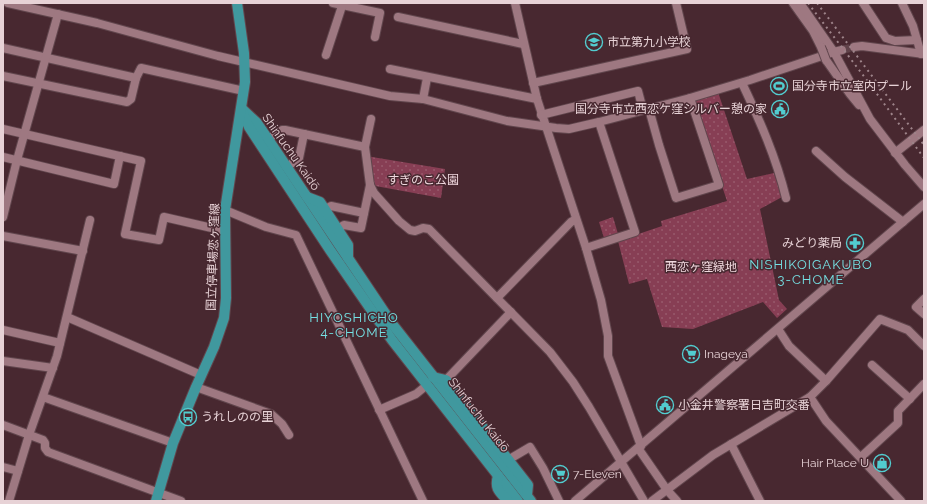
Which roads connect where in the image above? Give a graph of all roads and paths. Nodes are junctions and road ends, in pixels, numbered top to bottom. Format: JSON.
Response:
{"nodes":[{"id":1,"x":8,"y":3,"type":"edge"},
{"id":2,"x":238,"y":3,"type":"edge"},
{"id":3,"x":333,"y":3,"type":"edge"},
{"id":4,"x":515,"y":3,"type":"edge"},
{"id":5,"x":676,"y":3,"type":"edge"},
{"id":6,"x":793,"y":3,"type":"edge"},
{"id":7,"x":800,"y":3,"type":"edge"},
{"id":8,"x":863,"y":3,"type":"edge"},
{"id":9,"x":902,"y":3,"type":"edge"},
{"id":10,"x":343,"y":4,"type":"edge"},
{"id":11,"x":58,"y":14,"type":"junction"},
{"id":12,"x":398,"y":18,"type":"dead end"},
{"id":13,"x":374,"y":37,"type":"dead end"},
{"id":14,"x":917,"y":40,"type":"junction"},
{"id":15,"x":523,"y":44,"type":"junction"},
{"id":16,"x":854,"y":47,"type":"tunnel mouth"},
{"id":17,"x":3,"y":48,"type":"edge"},
{"id":18,"x":838,"y":51,"type":"junction"},
{"id":19,"x":922,"y":54,"type":"edge"},
{"id":20,"x":326,"y":55,"type":"dead end"},
{"id":21,"x":46,"y":58,"type":"junction"},
{"id":22,"x":245,"y":62,"type":"junction"},
{"id":23,"x":390,"y":69,"type":"dead end"},
{"id":24,"x":3,"y":76,"type":"edge"},
{"id":25,"x":136,"y":78,"type":"junction"},
{"id":26,"x":427,"y":78,"type":"junction"},
{"id":27,"x":746,"y":82,"type":"junction"},
{"id":28,"x":533,"y":83,"type":"junction"},
{"id":29,"x":39,"y":84,"type":"junction"},
{"id":30,"x":244,"y":91,"type":"junction"},
{"id":31,"x":690,"y":98,"type":"junction"},
{"id":32,"x":423,"y":99,"type":"junction"},
{"id":33,"x":537,"y":99,"type":"junction"},
{"id":34,"x":242,"y":109,"type":"junction"},
{"id":35,"x":646,"y":110,"type":"junction"},
{"id":36,"x":541,"y":115,"type":"junction"},
{"id":37,"x":869,"y":116,"type":"junction"},
{"id":38,"x":371,"y":119,"type":"dead end"},
{"id":39,"x":599,"y":122,"type":"junction"},
{"id":40,"x":545,"y":127,"type":"junction"},
{"id":41,"x":3,"y":129,"type":"edge"},
{"id":42,"x":924,"y":130,"type":"edge"},
{"id":43,"x":25,"y":134,"type":"junction"},
{"id":44,"x":304,"y":134,"type":"junction"},
{"id":45,"x":268,"y":139,"type":"junction"},
{"id":46,"x":364,"y":148,"type":"junction"},
{"id":47,"x":816,"y":151,"type":"dead end"},
{"id":48,"x":895,"y":153,"type":"junction"},
{"id":49,"x":120,"y":156,"type":"junction"},
{"id":50,"x":3,"y":157,"type":"edge"},
{"id":51,"x":17,"y":160,"type":"junction"},
{"id":52,"x":287,"y":167,"type":"junction"},
{"id":53,"x":370,"y":185,"type":"junction"},
{"id":54,"x":924,"y":188,"type":"edge"},
{"id":55,"x":307,"y":197,"type":"junction"},
{"id":56,"x":786,"y":198,"type":"dead end"},
{"id":57,"x":924,"y":204,"type":"edge"},
{"id":58,"x":225,"y":210,"type":"junction"},
{"id":59,"x":324,"y":210,"type":"junction"},
{"id":60,"x":364,"y":213,"type":"junction"},
{"id":61,"x":3,"y":217,"type":"edge"},
{"id":62,"x":576,"y":219,"type":"junction"},
{"id":63,"x":90,"y":220,"type":"dead end"},
{"id":64,"x":903,"y":222,"type":"junction"},
{"id":65,"x":337,"y":229,"type":"junction"},
{"id":66,"x":225,"y":231,"type":"junction"},
{"id":67,"x":3,"y":236,"type":"edge"},
{"id":68,"x":586,"y":248,"type":"junction"},
{"id":69,"x":83,"y":251,"type":"junction"},
{"id":70,"x":348,"y":258,"type":"junction"},
{"id":71,"x":497,"y":298,"type":"junction"},
{"id":72,"x":924,"y":299,"type":"edge"},
{"id":73,"x":511,"y":312,"type":"junction"},
{"id":74,"x":924,"y":314,"type":"edge"},
{"id":75,"x":67,"y":317,"type":"junction"},
{"id":76,"x":778,"y":329,"type":"junction"},
{"id":77,"x":3,"y":330,"type":"edge"},
{"id":78,"x":60,"y":343,"type":"junction"},
{"id":79,"x":924,"y":346,"type":"edge"},
{"id":80,"x":3,"y":361,"type":"edge"},
{"id":81,"x":872,"y":365,"type":"dead end"},
{"id":82,"x":53,"y":368,"type":"junction"},
{"id":83,"x":201,"y":375,"type":"junction"},
{"id":84,"x":446,"y":380,"type":"junction"},
{"id":85,"x":430,"y":381,"type":"junction"},
{"id":86,"x":826,"y":382,"type":"junction"},
{"id":87,"x":196,"y":387,"type":"junction"},
{"id":88,"x":922,"y":389,"type":"edge"},
{"id":89,"x":43,"y":397,"type":"junction"},
{"id":90,"x":810,"y":397,"type":"junction"},
{"id":91,"x":910,"y":399,"type":"junction"},
{"id":92,"x":379,"y":410,"type":"junction"},
{"id":93,"x":3,"y":425,"type":"edge"},
{"id":94,"x":30,"y":435,"type":"junction"},
{"id":95,"x":289,"y":435,"type":"dead end"},
{"id":96,"x":174,"y":443,"type":"junction"},
{"id":97,"x":731,"y":444,"type":"junction"},
{"id":98,"x":639,"y":447,"type":"junction"},
{"id":99,"x":861,"y":457,"type":"junction"},
{"id":100,"x":508,"y":460,"type":"junction"},
{"id":101,"x":621,"y":463,"type":"junction"},
{"id":102,"x":3,"y":467,"type":"edge"},
{"id":103,"x":18,"y":471,"type":"junction"},
{"id":104,"x":498,"y":476,"type":"junction"},
{"id":105,"x":666,"y":490,"type":"junction"},
{"id":106,"x":157,"y":497,"type":"edge"},
{"id":107,"x":525,"y":499,"type":"edge"},
{"id":108,"x":9,"y":501,"type":"edge"},
{"id":109,"x":181,"y":501,"type":"edge"},
{"id":110,"x":423,"y":501,"type":"edge"},
{"id":111,"x":508,"y":501,"type":"edge"},
{"id":112,"x":560,"y":501,"type":"edge"},
{"id":113,"x":575,"y":501,"type":"edge"},
{"id":114,"x":644,"y":501,"type":"edge"},
{"id":115,"x":652,"y":501,"type":"edge"},
{"id":116,"x":677,"y":501,"type":"edge"},
{"id":117,"x":760,"y":501,"type":"edge"},
{"id":118,"x":901,"y":501,"type":"edge"}],
"edges":[{"from":1,"to":11,"type":"street"},
{"from":2,"to":22,"type":"main road","name":"国立停車場恋ヶ窪線"},
{"from":3,"to":10,"type":"street"},
{"from":4,"to":15,"type":"street"},
{"from":5,"to":28,"type":"street"},
{"from":6,"to":37,"type":"street","bridge":true},
{"from":7,"to":18,"type":"street"},
{"from":8,"to":14,"type":"street"},
{"from":9,"to":14,"type":"street"},
{"from":10,"to":13,"type":"street"},
{"from":10,"to":20,"type":"street"},
{"from":11,"to":21,"type":"street"},
{"from":11,"to":22,"type":"street"},
{"from":12,"to":15,"type":"street"},
{"from":14,"to":19,"type":"street"},
{"from":15,"to":28,"type":"street"},
{"from":16,"to":19,"type":"street"},
{"from":17,"to":21,"type":"street"},
{"from":18,"to":27,"type":"street"},
{"from":18,"to":37,"type":"street"},
{"from":21,"to":25,"type":"street"},
{"from":21,"to":29,"type":"street"},
{"from":22,"to":30,"type":"main road","name":"国立停車場恋ヶ窪線"},
{"from":22,"to":32,"type":"street"},
{"from":23,"to":26,"type":"street"},
{"from":24,"to":29,"type":"street"},
{"from":25,"to":29,"type":"street"},
{"from":25,"to":30,"type":"street"},
{"from":26,"to":32,"type":"street"},
{"from":26,"to":33,"type":"street"},
{"from":27,"to":31,"type":"street"},
{"from":27,"to":56,"type":"street"},
{"from":28,"to":33,"type":"street"},
{"from":29,"to":43,"type":"street"},
{"from":30,"to":34,"type":"main road","name":"国立停車場恋ヶ窪線"},
{"from":31,"to":35,"type":"street"},
{"from":31,"to":35,"type":"street"},
{"from":32,"to":40,"type":"street"},
{"from":33,"to":36,"type":"street"},
{"from":34,"to":45,"type":"main road","name":"Shinfuchu Kaidō"},
{"from":34,"to":58,"type":"main road","name":"国立停車場恋ヶ窪線"},
{"from":34,"to":85,"type":"main road","name":"Shinfuchu Kaidō"},
{"from":35,"to":36,"type":"street"},
{"from":35,"to":39,"type":"street"},
{"from":36,"to":40,"type":"street"},
{"from":37,"to":48,"type":"street"},
{"from":38,"to":46,"type":"street"},
{"from":39,"to":40,"type":"street"},
{"from":39,"to":68,"type":"street"},
{"from":40,"to":62,"type":"street"},
{"from":41,"to":43,"type":"street"},
{"from":42,"to":48,"type":"street"},
{"from":43,"to":49,"type":"street"},
{"from":43,"to":51,"type":"street"},
{"from":44,"to":45,"type":"street"},
{"from":44,"to":46,"type":"street"},
{"from":44,"to":52,"type":"street"},
{"from":45,"to":52,"type":"main road","name":"Shinfuchu Kaidō"},
{"from":46,"to":53,"type":"street"},
{"from":47,"to":64,"type":"street"},
{"from":48,"to":54,"type":"street"},
{"from":49,"to":51,"type":"street"},
{"from":49,"to":66,"type":"street"},
{"from":50,"to":51,"type":"street"},
{"from":51,"to":61,"type":"street"},
{"from":52,"to":55,"type":"main road","name":"Shinfuchu Kaidō"},
{"from":53,"to":60,"type":"street"},
{"from":53,"to":71,"type":"street"},
{"from":55,"to":59,"type":"main road"},
{"from":55,"to":70,"type":"main road","name":"Shinfuchu Kaidō"},
{"from":57,"to":64,"type":"street"},
{"from":58,"to":66,"type":"main road","name":"国立停車場恋ヶ窪線"},
{"from":58,"to":92,"type":"street"},
{"from":59,"to":60,"type":"street"},
{"from":59,"to":65,"type":"main road"},
{"from":60,"to":65,"type":"street"},
{"from":62,"to":68,"type":"street"},
{"from":62,"to":71,"type":"street"},
{"from":63,"to":69,"type":"street"},
{"from":64,"to":76,"type":"street"},
{"from":65,"to":70,"type":"main road"},
{"from":66,"to":83,"type":"main road","name":"国立停車場恋ヶ窪線"},
{"from":67,"to":69,"type":"street"},
{"from":68,"to":98,"type":"street"},
{"from":69,"to":75,"type":"street"},
{"from":70,"to":85,"type":"main road","name":"Shinfuchu Kaidō"},
{"from":71,"to":73,"type":"street"},
{"from":72,"to":74,"type":"street"},
{"from":73,"to":84,"type":"street"},
{"from":73,"to":101,"type":"street"},
{"from":75,"to":78,"type":"street"},
{"from":75,"to":83,"type":"street"},
{"from":76,"to":86,"type":"street"},
{"from":76,"to":98,"type":"street"},
{"from":77,"to":78,"type":"street"},
{"from":78,"to":82,"type":"street"},
{"from":79,"to":86,"type":"street"},
{"from":80,"to":82,"type":"street"},
{"from":81,"to":91,"type":"street"},
{"from":82,"to":89,"type":"street"},
{"from":83,"to":87,"type":"main road","name":"国立停車場恋ヶ窪線"},
{"from":84,"to":85,"type":"main road"},
{"from":84,"to":100,"type":"main road"},
{"from":85,"to":92,"type":"street"},
{"from":85,"to":104,"type":"main road","name":"Shinfuchu Kaidō"},
{"from":85,"to":107,"type":"main road","name":"Shinfuchu Kaidō"},
{"from":86,"to":90,"type":"street"},
{"from":87,"to":95,"type":"street"},
{"from":87,"to":96,"type":"main road","name":"国立停車場恋ヶ窪線"},
{"from":88,"to":91,"type":"street"},
{"from":89,"to":94,"type":"street"},
{"from":89,"to":96,"type":"street"},
{"from":90,"to":97,"type":"street"},
{"from":90,"to":99,"type":"street"},
{"from":91,"to":99,"type":"street"},
{"from":92,"to":110,"type":"street"},
{"from":93,"to":94,"type":"street"},
{"from":94,"to":103,"type":"street"},
{"from":94,"to":106,"type":"street"},
{"from":96,"to":106,"type":"main road","name":"国立停車場恋ヶ窪線"},
{"from":97,"to":105,"type":"street"},
{"from":97,"to":117,"type":"street"},
{"from":98,"to":101,"type":"street"},
{"from":98,"to":105,"type":"street"},
{"from":99,"to":118,"type":"street"},
{"from":100,"to":107,"type":"main road"},
{"from":100,"to":112,"type":"street"},
{"from":101,"to":113,"type":"street"},
{"from":101,"to":114,"type":"street"},
{"from":102,"to":103,"type":"street"},
{"from":103,"to":108,"type":"street"},
{"from":104,"to":107,"type":"main road","name":"Shinfuchu Kaidō"},
{"from":104,"to":111,"type":"main road"},
{"from":105,"to":115,"type":"street"},
{"from":105,"to":116,"type":"street"},
{"from":106,"to":109,"type":"street"}]}
